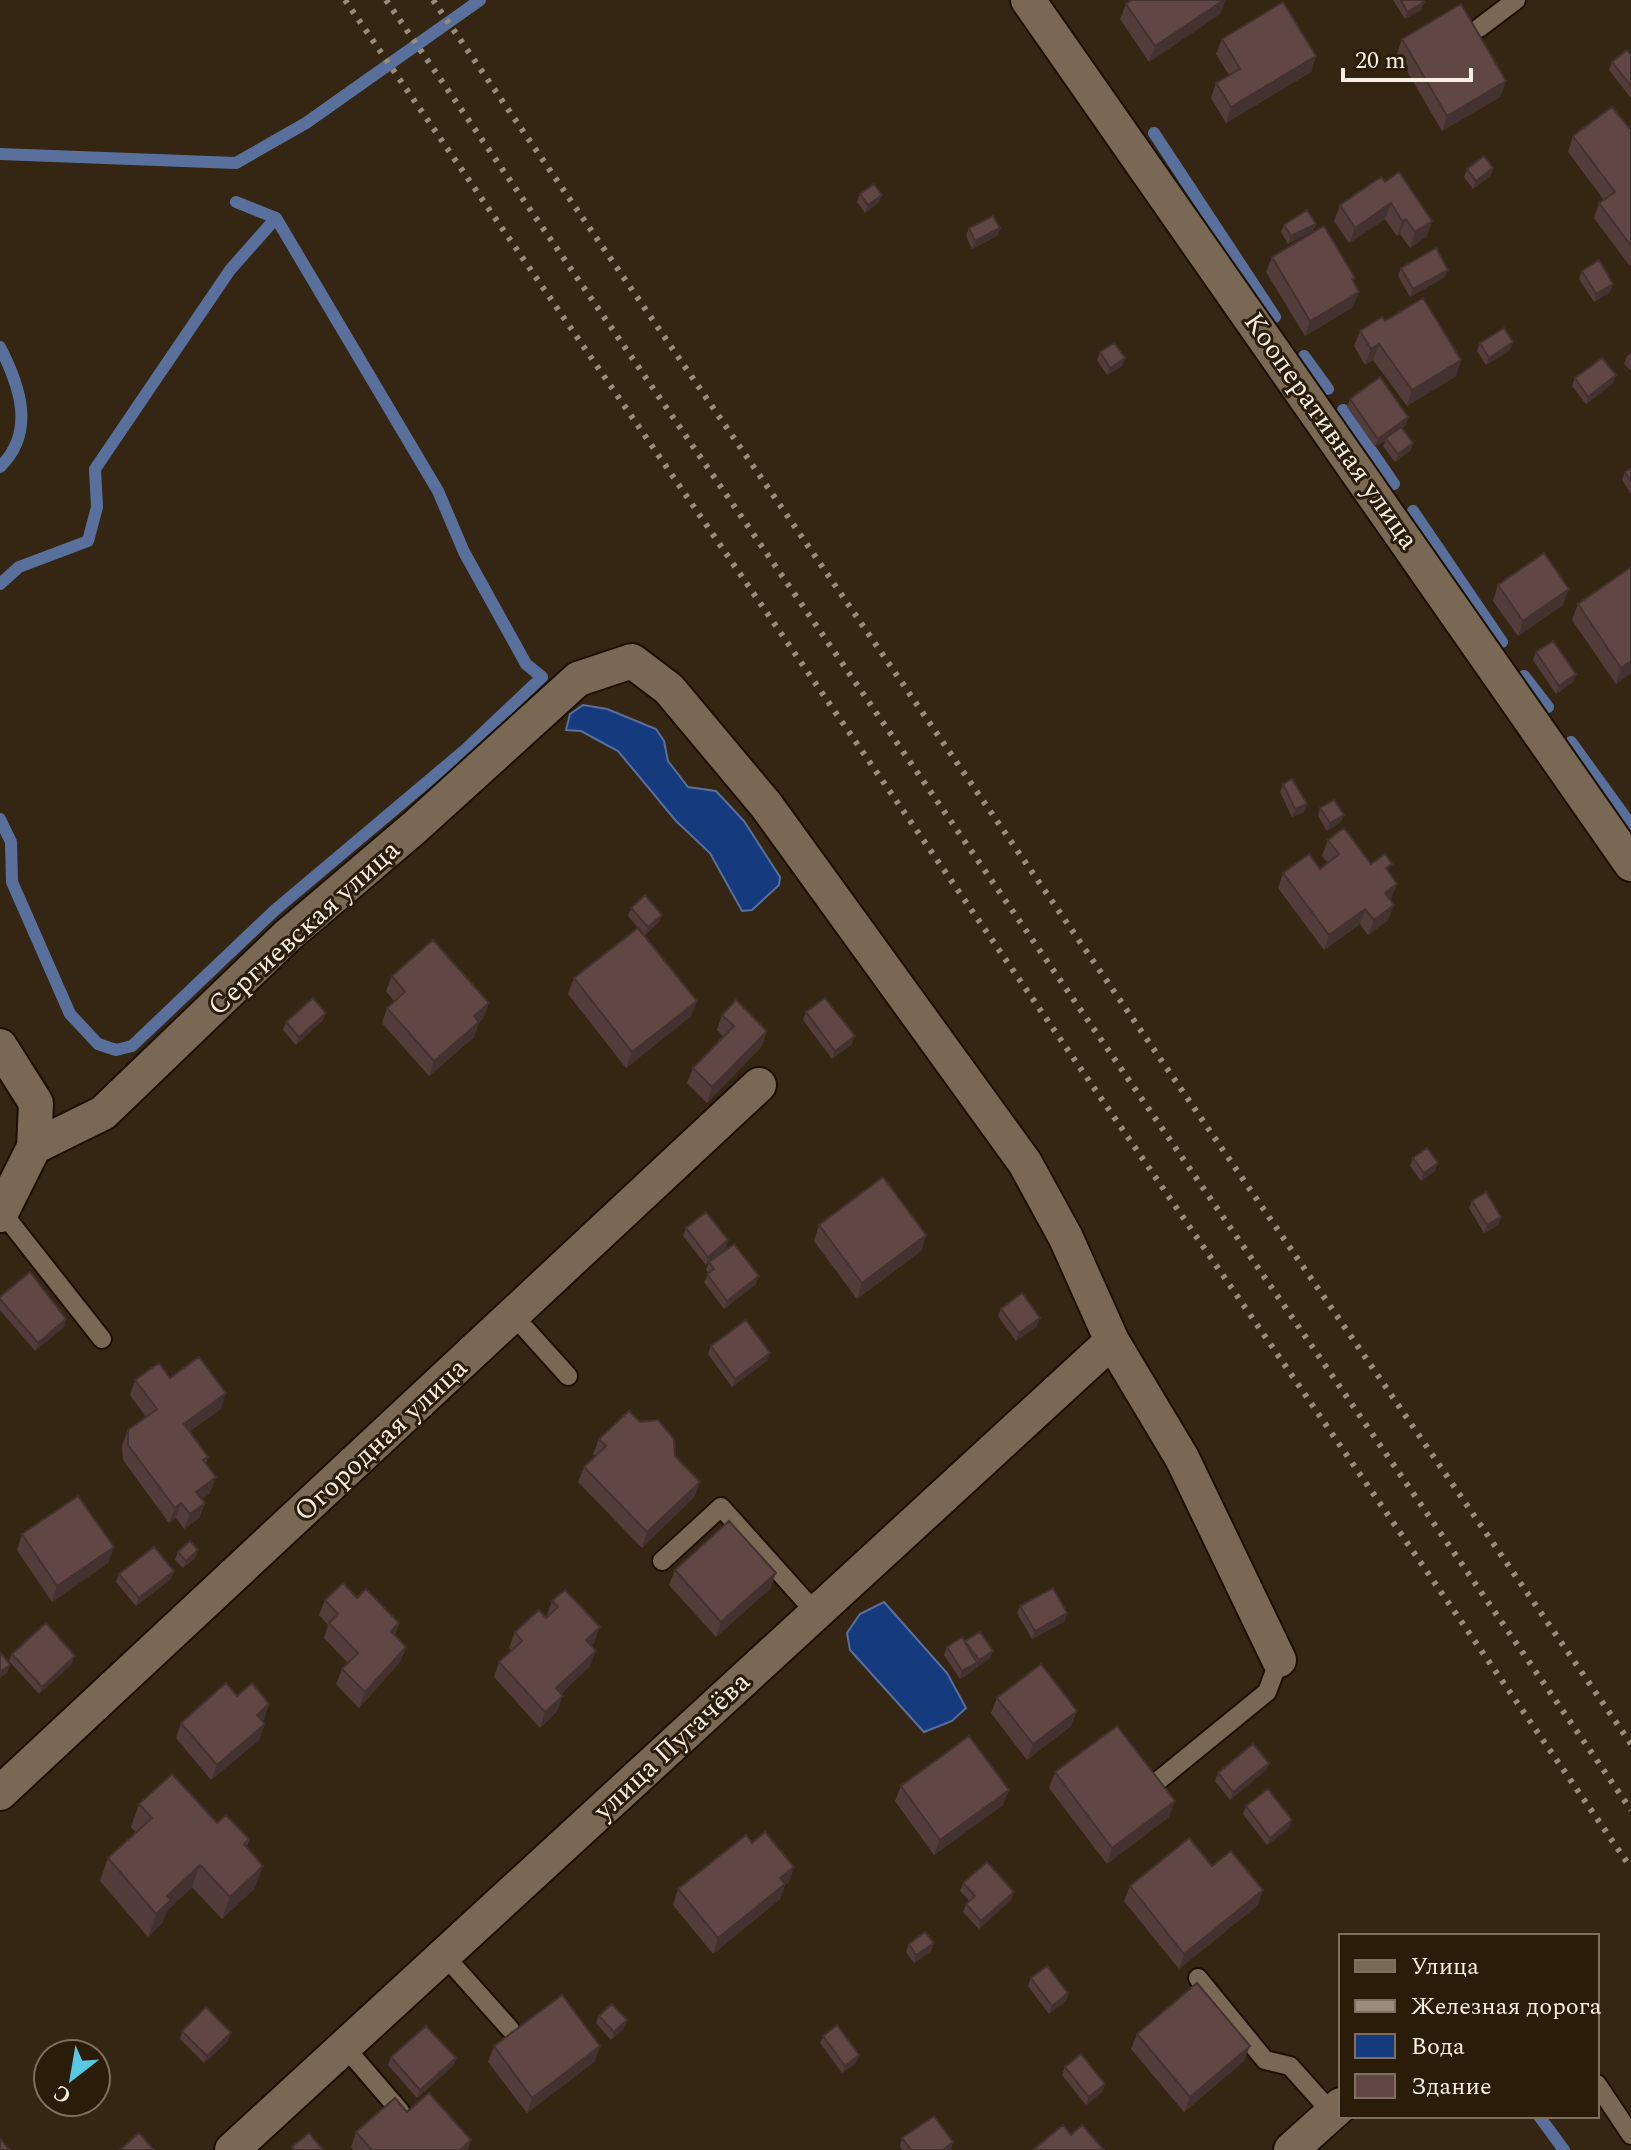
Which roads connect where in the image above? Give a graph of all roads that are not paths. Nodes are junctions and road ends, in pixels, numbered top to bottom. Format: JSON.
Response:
{"nodes":[{"id":1,"x":1028,"y":0,"type":"edge"},
{"id":2,"x":1516,"y":0,"type":"edge"},
{"id":3,"x":1479,"y":28,"type":"edge"},
{"id":4,"x":1631,"y":864,"type":"edge"},
{"id":5,"x":0,"y":1046,"type":"edge"},
{"id":6,"x":759,"y":1085,"type":"dead end"},
{"id":7,"x":34,"y":1147,"type":"junction"},
{"id":8,"x":1,"y":1214,"type":"edge"},
{"id":9,"x":514,"y":1316,"type":"junction"},
{"id":10,"x":102,"y":1339,"type":"dead end"},
{"id":11,"x":1112,"y":1341,"type":"junction"},
{"id":12,"x":568,"y":1376,"type":"dead end"},
{"id":13,"x":662,"y":1561,"type":"dead end"},
{"id":14,"x":816,"y":1613,"type":"junction"},
{"id":15,"x":1279,"y":1660,"type":"joint"},
{"id":16,"x":1153,"y":1785,"type":"edge"},
{"id":17,"x":0,"y":1793,"type":"edge"},
{"id":18,"x":444,"y":1955,"type":"junction"},
{"id":19,"x":1198,"y":1978,"type":"dead end"},
{"id":20,"x":510,"y":2029,"type":"edge"},
{"id":21,"x":344,"y":2046,"type":"junction"},
{"id":22,"x":1599,"y":2087,"type":"edge"},
{"id":23,"x":1336,"y":2109,"type":"edge"},
{"id":24,"x":400,"y":2111,"type":"edge"},
{"id":25,"x":1631,"y":2135,"type":"edge"},
{"id":26,"x":232,"y":2150,"type":"edge"},
{"id":27,"x":1291,"y":2150,"type":"edge"}],
"edges":[{"from":1,"to":4,"type":"street","name":"Кооперативная улица"},
{"from":2,"to":3,"type":"lane"},
{"from":5,"to":7,"type":"street"},
{"from":6,"to":9,"type":"street","name":"Огородная улица"},
{"from":7,"to":8,"type":"street"},
{"from":7,"to":11,"type":"street","name":"Сергиевская улица"},
{"from":8,"to":10,"type":"lane"},
{"from":9,"to":12,"type":"lane"},
{"from":9,"to":17,"type":"street","name":"Огородная улица"},
{"from":11,"to":14,"type":"street","name":"улица Пугачёва"},
{"from":11,"to":15,"type":"street"},
{"from":13,"to":14,"type":"lane"},
{"from":14,"to":18,"type":"street","name":"улица Пугачёва"},
{"from":15,"to":16,"type":"lane"},
{"from":18,"to":20,"type":"lane"},
{"from":18,"to":21,"type":"street","name":"улица Пугачёва"},
{"from":19,"to":23,"type":"lane"},
{"from":21,"to":24,"type":"lane"},
{"from":21,"to":26,"type":"street","name":"улица Пугачёва"},
{"from":22,"to":25,"type":"lane"},
{"from":23,"to":27,"type":"street"}]}
